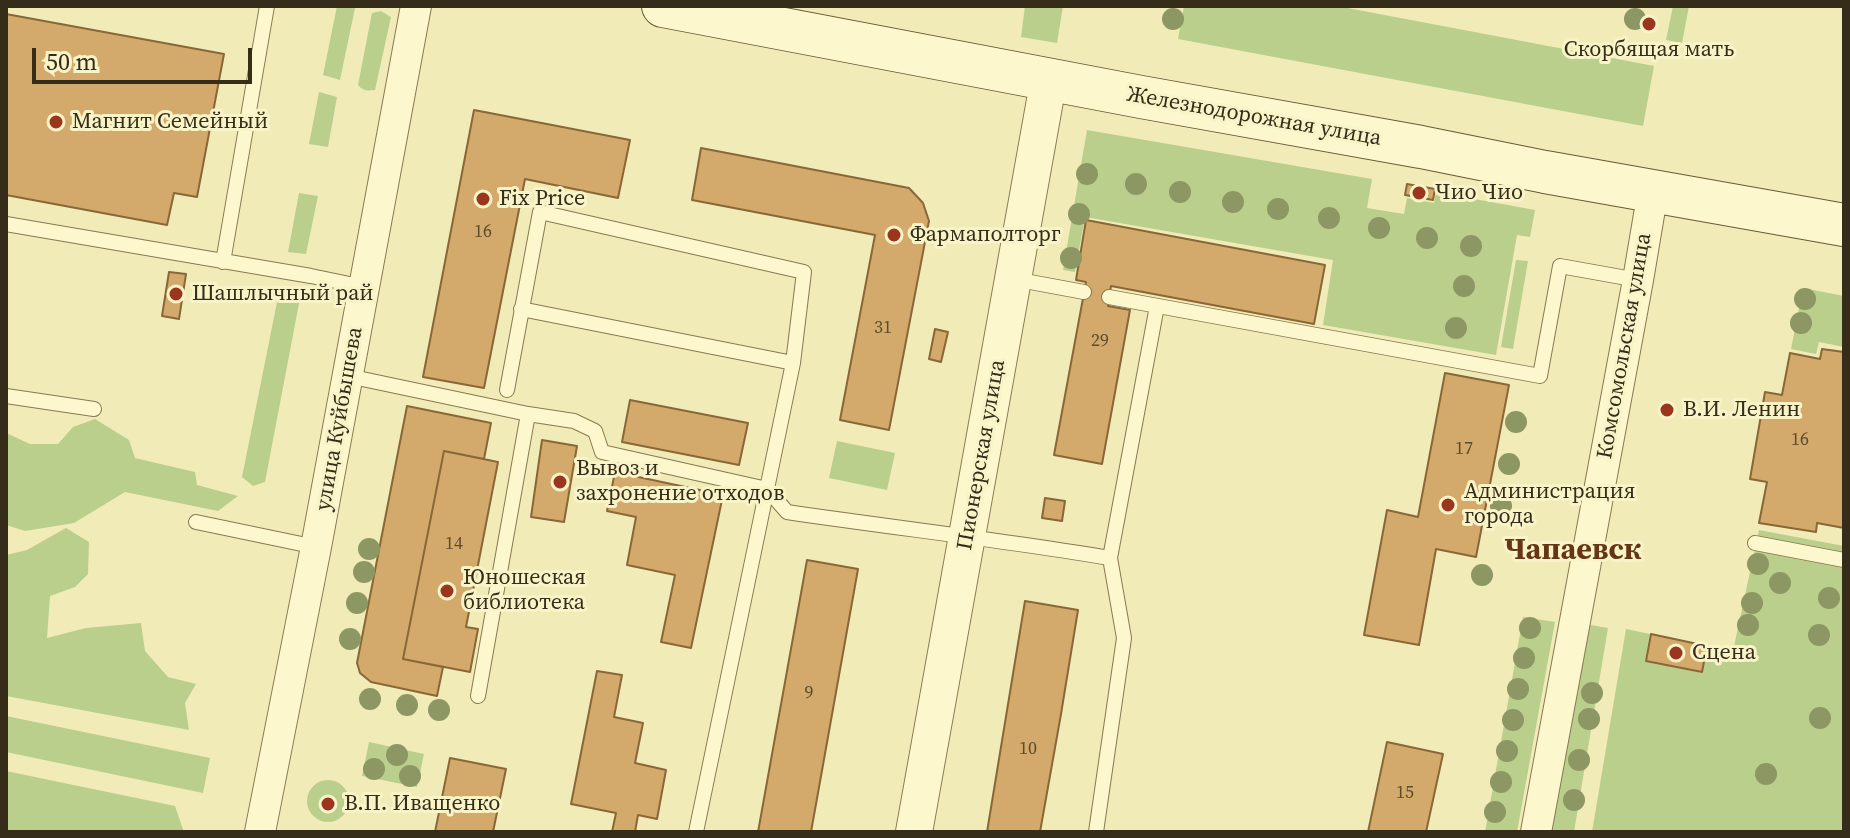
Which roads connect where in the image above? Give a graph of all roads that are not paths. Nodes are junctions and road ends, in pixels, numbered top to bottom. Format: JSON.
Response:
{"nodes":[{"id":1,"x":267,"y":6,"type":"edge"},
{"id":2,"x":416,"y":6,"type":"edge"},
{"id":3,"x":663,"y":6,"type":"edge"},
{"id":4,"x":1049,"y":78,"type":"junction"},
{"id":5,"x":1653,"y":191,"type":"junction"},
{"id":6,"x":6,"y":224,"type":"edge"},
{"id":7,"x":1844,"y":225,"type":"edge"},
{"id":8,"x":223,"y":262,"type":"junction"},
{"id":9,"x":1013,"y":279,"type":"junction"},
{"id":10,"x":1638,"y":280,"type":"junction"},
{"id":11,"x":364,"y":287,"type":"junction"},
{"id":12,"x":1084,"y":292,"type":"dead end"},
{"id":13,"x":1109,"y":297,"type":"dead end"},
{"id":14,"x":1157,"y":306,"type":"junction"},
{"id":15,"x":521,"y":309,"type":"junction"},
{"id":16,"x":793,"y":363,"type":"junction"},
{"id":17,"x":348,"y":376,"type":"junction"},
{"id":18,"x":507,"y":390,"type":"dead end"},
{"id":19,"x":6,"y":396,"type":"edge"},
{"id":20,"x":94,"y":409,"type":"dead end"},
{"id":21,"x":528,"y":414,"type":"junction"},
{"id":22,"x":767,"y":489,"type":"junction"},
{"id":23,"x":196,"y":522,"type":"dead end"},
{"id":24,"x":967,"y":536,"type":"junction"},
{"id":25,"x":1755,"y":543,"type":"dead end"},
{"id":26,"x":316,"y":547,"type":"junction"},
{"id":27,"x":1110,"y":558,"type":"junction"},
{"id":28,"x":1844,"y":560,"type":"edge"},
{"id":29,"x":478,"y":696,"type":"dead end"},
{"id":30,"x":260,"y":832,"type":"edge"},
{"id":31,"x":696,"y":832,"type":"edge"},
{"id":32,"x":914,"y":832,"type":"edge"},
{"id":33,"x":1096,"y":832,"type":"edge"},
{"id":34,"x":1536,"y":832,"type":"edge"}],
"edges":[{"from":1,"to":8,"type":"lane"},
{"from":2,"to":11,"type":"street","name":"улица Куйбышева"},
{"from":3,"to":4,"type":"main road","name":"Железнодорожная улица"},
{"from":4,"to":5,"type":"main road","name":"Железнодорожная улица"},
{"from":4,"to":9,"type":"street","name":"Пионерская улица"},
{"from":5,"to":7,"type":"main road","name":"Железнодорожная улица"},
{"from":5,"to":10,"type":"street","name":"Комсомольская улица"},
{"from":6,"to":8,"type":"lane"},
{"from":8,"to":11,"type":"lane"},
{"from":9,"to":12,"type":"lane"},
{"from":9,"to":24,"type":"street","name":"Пионерская улица"},
{"from":10,"to":14,"type":"lane"},
{"from":10,"to":34,"type":"street","name":"Комсомольская улица"},
{"from":11,"to":17,"type":"street","name":"улица Куйбышева"},
{"from":13,"to":14,"type":"lane"},
{"from":14,"to":27,"type":"lane"},
{"from":15,"to":16,"type":"lane"},
{"from":15,"to":16,"type":"lane"},
{"from":15,"to":18,"type":"lane"},
{"from":16,"to":22,"type":"lane"},
{"from":17,"to":21,"type":"lane"},
{"from":17,"to":26,"type":"street","name":"улица Куйбышева"},
{"from":19,"to":20,"type":"lane"},
{"from":21,"to":22,"type":"lane"},
{"from":21,"to":29,"type":"lane"},
{"from":22,"to":24,"type":"lane"},
{"from":22,"to":31,"type":"lane"},
{"from":23,"to":26,"type":"lane"},
{"from":24,"to":27,"type":"lane"},
{"from":24,"to":32,"type":"street","name":"Пионерская улица"},
{"from":25,"to":28,"type":"lane"},
{"from":26,"to":30,"type":"street","name":"улица Куйбышева"},
{"from":27,"to":33,"type":"lane"}]}
